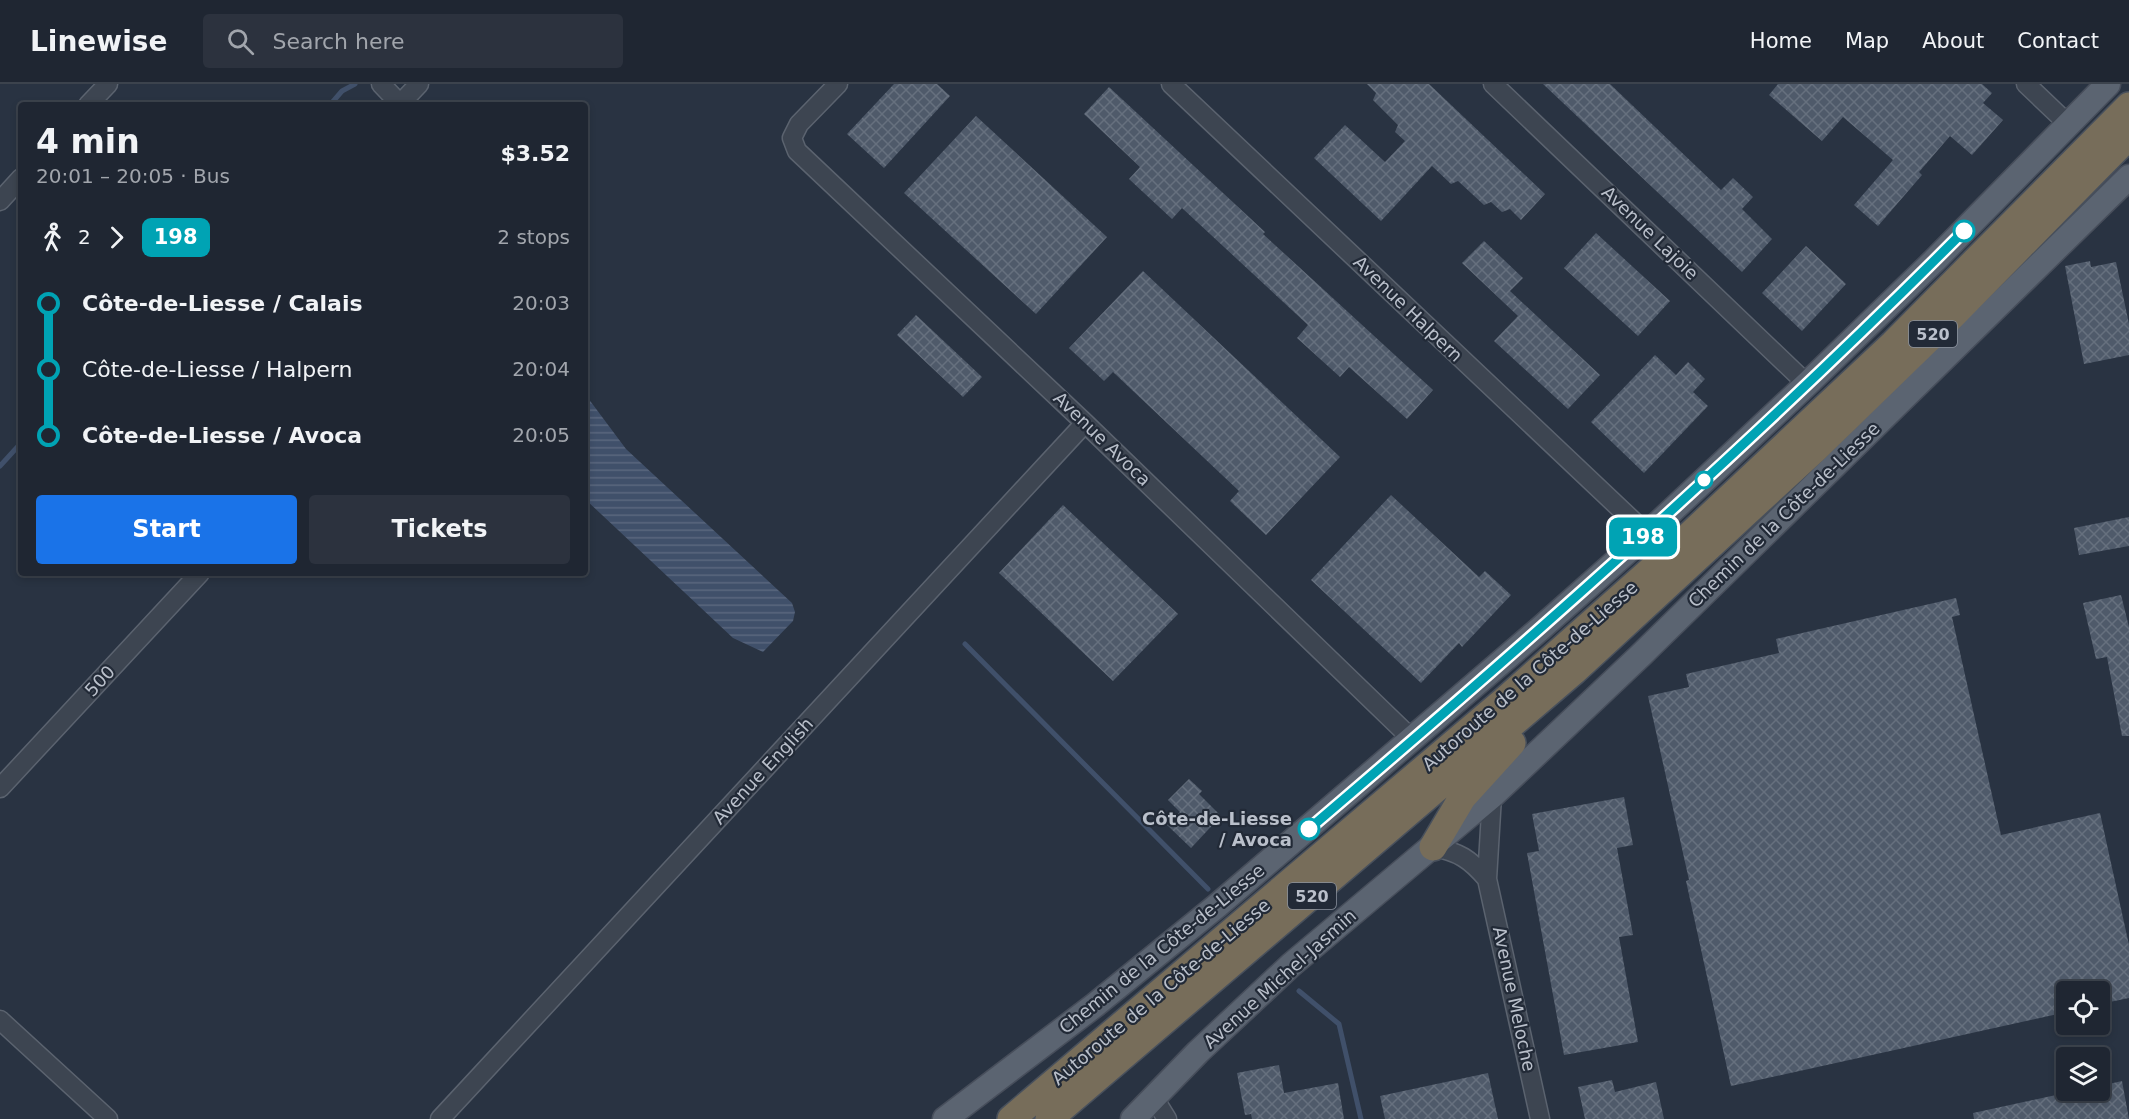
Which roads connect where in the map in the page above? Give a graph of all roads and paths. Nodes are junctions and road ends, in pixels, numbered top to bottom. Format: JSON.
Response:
{"nodes":[{"id":1,"x":108,"y":84,"type":"edge"},
{"id":2,"x":381,"y":84,"type":"edge"},
{"id":3,"x":419,"y":84,"type":"edge"},
{"id":4,"x":838,"y":84,"type":"edge"},
{"id":5,"x":1171,"y":84,"type":"edge"},
{"id":6,"x":1493,"y":84,"type":"edge"},
{"id":7,"x":2026,"y":84,"type":"edge"},
{"id":8,"x":2108,"y":84,"type":"edge"},
{"id":9,"x":91,"y":102,"type":"edge"},
{"id":10,"x":399,"y":102,"type":"edge"},
{"id":11,"x":403,"y":102,"type":"edge"},
{"id":12,"x":2129,"y":106,"type":"edge"},
{"id":13,"x":2068,"y":124,"type":"junction"},
{"id":14,"x":2129,"y":136,"type":"edge"},
{"id":15,"x":18,"y":181,"type":"edge"},
{"id":16,"x":2126,"y":183,"type":"edge"},
{"id":17,"x":0,"y":201,"type":"edge"},
{"id":18,"x":1807,"y":384,"type":"junction"},
{"id":19,"x":1085,"y":423,"type":"junction"},
{"id":20,"x":1647,"y":534,"type":"junction"},
{"id":21,"x":197,"y":576,"type":"edge"},
{"id":22,"x":1574,"y":671,"type":"junction"},
{"id":23,"x":1413,"y":740,"type":"junction"},
{"id":24,"x":0,"y":788,"type":"edge"},
{"id":25,"x":1492,"y":796,"type":"junction"},
{"id":26,"x":1433,"y":847,"type":"junction"},
{"id":27,"x":1487,"y":879,"type":"junction"},
{"id":28,"x":0,"y":1020,"type":"edge"},
{"id":29,"x":1048,"y":1087,"type":"junction"},
{"id":30,"x":1154,"y":1098,"type":"junction"},
{"id":31,"x":108,"y":1119,"type":"edge"},
{"id":32,"x":440,"y":1119,"type":"edge"},
{"id":33,"x":945,"y":1119,"type":"edge"},
{"id":34,"x":1003,"y":1119,"type":"edge"},
{"id":35,"x":1011,"y":1119,"type":"edge"},
{"id":36,"x":1048,"y":1119,"type":"edge"},
{"id":37,"x":1133,"y":1119,"type":"edge"},
{"id":38,"x":1167,"y":1119,"type":"edge"},
{"id":39,"x":1540,"y":1119,"type":"edge"}],
"edges":[{"from":1,"to":9,"type":"street"},
{"from":2,"to":10,"type":"street"},
{"from":3,"to":11,"type":"street"},
{"from":4,"to":19,"type":"street","name":"Avenue Avoca"},
{"from":5,"to":20,"type":"street","name":"Avenue Halpern"},
{"from":6,"to":18,"type":"street","name":"Avenue Lajoie"},
{"from":7,"to":13,"type":"street"},
{"from":8,"to":13,"type":"main road","name":"Chemin de la Côte-de-Liesse"},
{"from":12,"to":29,"type":"highway","name":"Autoroute de la Côte-de-Liesse","number":"520"},
{"from":13,"to":18,"type":"main road","name":"Chemin de la Côte-de-Liesse"},
{"from":14,"to":22,"type":"highway","name":"Autoroute de la Côte-de-Liesse","number":"520"},
{"from":15,"to":17,"type":"street"},
{"from":16,"to":25,"type":"main road","name":"Chemin de la Côte-de-Liesse"},
{"from":18,"to":20,"type":"main road","name":"Chemin de la Côte-de-Liesse"},
{"from":19,"to":23,"type":"street","name":"Avenue Avoca"},
{"from":19,"to":32,"type":"street","name":"Avenue English"},
{"from":20,"to":23,"type":"main road","name":"Chemin de la Côte-de-Liesse"},
{"from":21,"to":24,"type":"street","name":"500"},
{"from":22,"to":26,"type":"highway"},
{"from":22,"to":36,"type":"highway","name":"Autoroute de la Côte-de-Liesse","number":"520"},
{"from":23,"to":33,"type":"main road","name":"Chemin de la Côte-de-Liesse"},
{"from":25,"to":26,"type":"main road","name":"Chemin de la Côte-de-Liesse"},
{"from":25,"to":27,"type":"street","name":"Avenue Meloche"},
{"from":26,"to":27,"type":"street"},
{"from":26,"to":30,"type":"main road","name":"Avenue Michel-Jasmin"},
{"from":27,"to":39,"type":"street","name":"Avenue Meloche"},
{"from":28,"to":31,"type":"street"},
{"from":29,"to":34,"type":"highway"},
{"from":29,"to":35,"type":"highway","name":"Autoroute de la Côte-de-Liesse","number":"520"},
{"from":30,"to":37,"type":"main road","name":"Avenue Michel-Jasmin"},
{"from":30,"to":38,"type":"street"}]}
